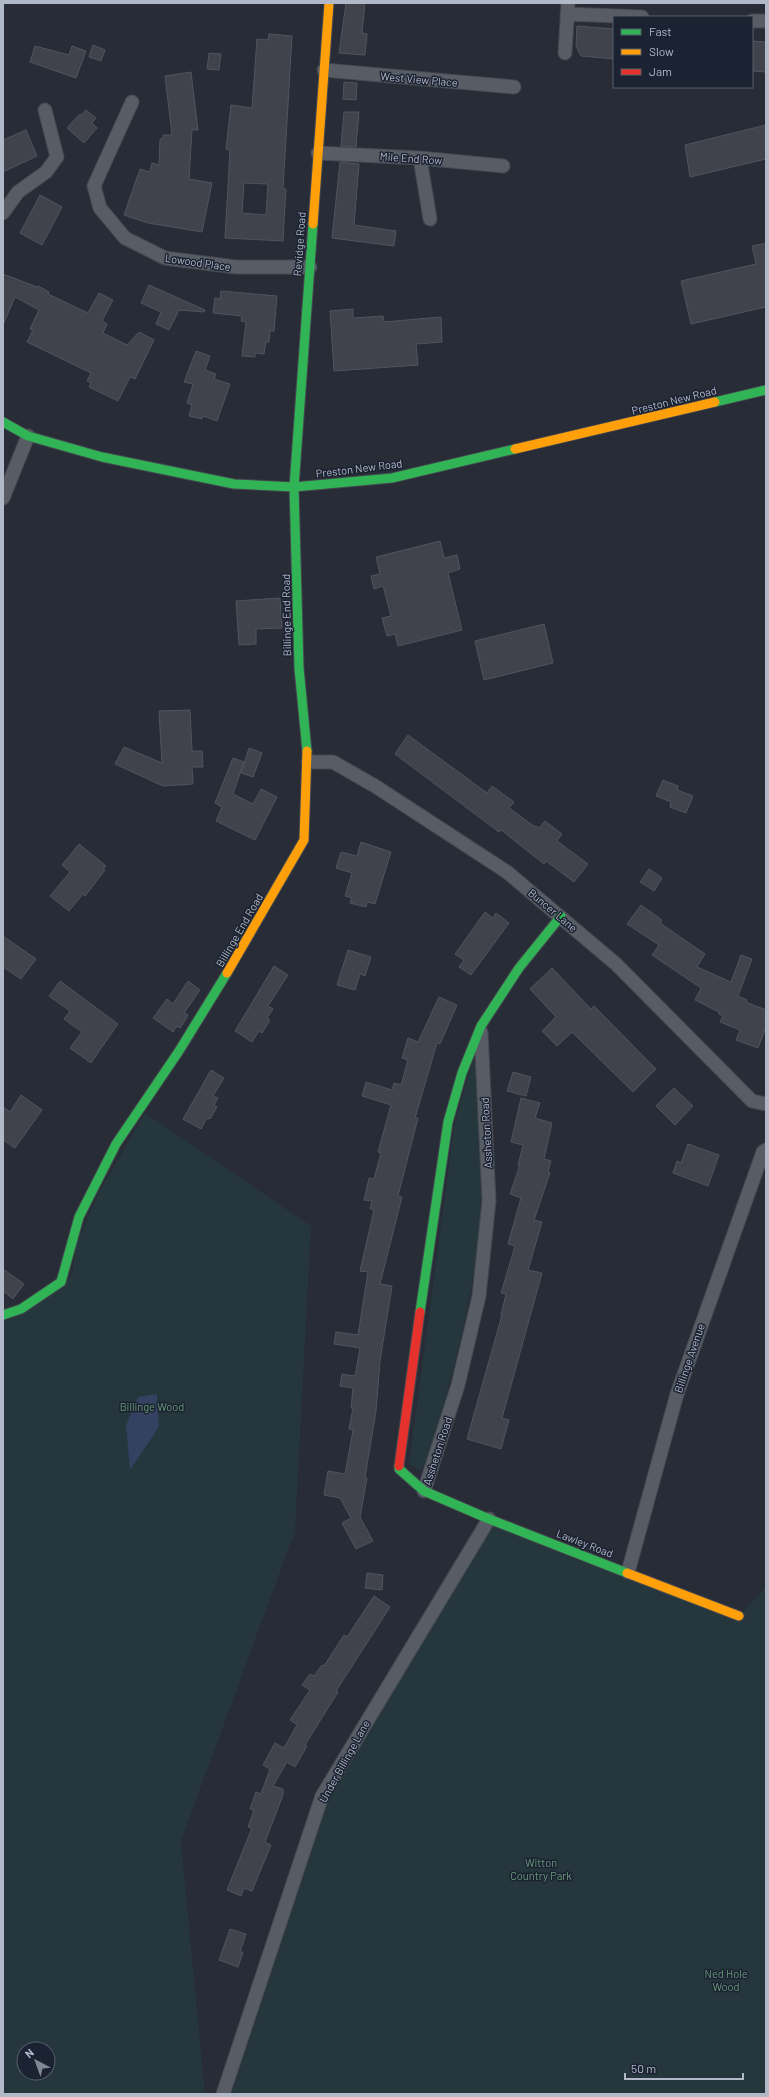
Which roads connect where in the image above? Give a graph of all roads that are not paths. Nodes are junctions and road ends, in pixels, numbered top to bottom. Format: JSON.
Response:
{"nodes":[{"id":1,"x":330,"y":3,"type":"edge"},
{"id":2,"x":568,"y":9,"type":"edge"},
{"id":3,"x":633,"y":16,"type":"edge"},
{"id":4,"x":753,"y":21,"type":"edge"},
{"id":5,"x":766,"y":21,"type":"edge"},
{"id":6,"x":565,"y":53,"type":"dead end"},
{"id":7,"x":324,"y":70,"type":"junction"},
{"id":8,"x":514,"y":87,"type":"dead end"},
{"id":9,"x":132,"y":102,"type":"dead end"},
{"id":10,"x":45,"y":110,"type":"dead end"},
{"id":11,"x":318,"y":153,"type":"junction"},
{"id":12,"x":420,"y":158,"type":"junction"},
{"id":13,"x":503,"y":166,"type":"dead end"},
{"id":14,"x":3,"y":213,"type":"edge"},
{"id":15,"x":430,"y":219,"type":"dead end"},
{"id":16,"x":310,"y":266,"type":"junction"},
{"id":17,"x":766,"y":390,"type":"edge"},
{"id":18,"x":3,"y":422,"type":"edge"},
{"id":19,"x":28,"y":436,"type":"junction"},
{"id":20,"x":294,"y":488,"type":"junction"},
{"id":21,"x":3,"y":498,"type":"edge"},
{"id":22,"x":308,"y":762,"type":"junction"},
{"id":23,"x":561,"y":916,"type":"junction"},
{"id":24,"x":481,"y":1026,"type":"junction"},
{"id":25,"x":766,"y":1104,"type":"edge"},
{"id":26,"x":766,"y":1150,"type":"edge"},
{"id":27,"x":3,"y":1315,"type":"edge"},
{"id":28,"x":424,"y":1491,"type":"junction"},
{"id":29,"x":489,"y":1519,"type":"junction"},
{"id":30,"x":628,"y":1572,"type":"junction"},
{"id":31,"x":739,"y":1616,"type":"dead end"},
{"id":32,"x":223,"y":2094,"type":"edge"}],
"edges":[{"from":1,"to":7,"type":"main road","name":"Revidge Road"},
{"from":2,"to":3,"type":"street"},
{"from":2,"to":6,"type":"street"},
{"from":4,"to":5,"type":"street"},
{"from":7,"to":8,"type":"street","name":"West View Place"},
{"from":7,"to":11,"type":"main road","name":"Revidge Road"},
{"from":9,"to":16,"type":"street","name":"Lowood Place"},
{"from":10,"to":14,"type":"street"},
{"from":11,"to":12,"type":"street","name":"Mile End Row"},
{"from":11,"to":16,"type":"main road","name":"Revidge Road"},
{"from":12,"to":13,"type":"street","name":"Mile End Row"},
{"from":12,"to":15,"type":"street"},
{"from":16,"to":20,"type":"main road","name":"Revidge Road"},
{"from":17,"to":20,"type":"main road","name":"Preston New Road"},
{"from":18,"to":19,"type":"main road","name":"Preston New Road"},
{"from":19,"to":20,"type":"main road","name":"Preston New Road"},
{"from":19,"to":21,"type":"street"},
{"from":20,"to":22,"type":"main road","name":"Billinge End Road"},
{"from":22,"to":23,"type":"street","name":"Buncer Lane"},
{"from":22,"to":27,"type":"main road","name":"Billinge End Road"},
{"from":23,"to":24,"type":"main road","name":"Assheton Road"},
{"from":23,"to":25,"type":"street","name":"Buncer Lane"},
{"from":24,"to":28,"type":"street","name":"Assheton Road"},
{"from":24,"to":28,"type":"main road","name":"Assheton Road"},
{"from":26,"to":30,"type":"street","name":"Billinge Avenue"},
{"from":28,"to":29,"type":"main road","name":"Lawley Road"},
{"from":29,"to":30,"type":"main road","name":"Lawley Road"},
{"from":29,"to":32,"type":"street","name":"Under Billinge Lane"},
{"from":30,"to":31,"type":"main road","name":"Lawley Road"}]}
